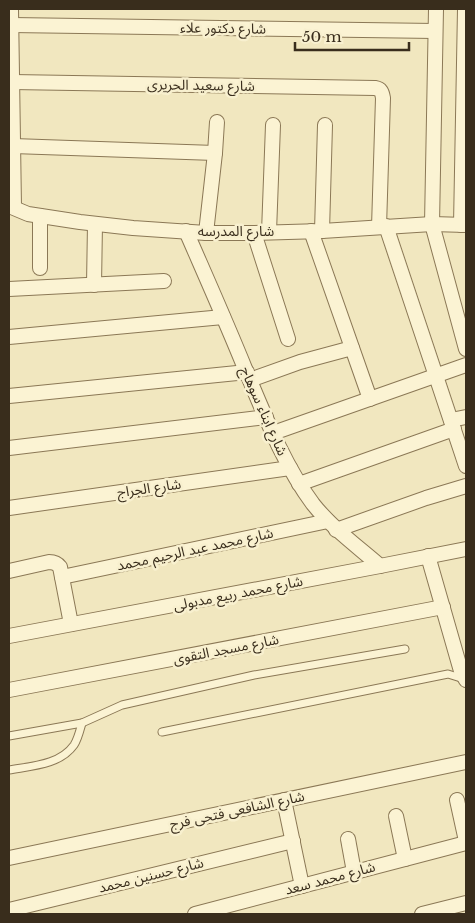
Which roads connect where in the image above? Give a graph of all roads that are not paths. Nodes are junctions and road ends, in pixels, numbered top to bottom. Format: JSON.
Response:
{"nodes":[{"id":1,"x":11,"y":9,"type":"edge"},
{"id":2,"x":436,"y":9,"type":"edge"},
{"id":3,"x":465,"y":9,"type":"edge"},
{"id":4,"x":11,"y":25,"type":"junction"},
{"id":5,"x":435,"y":31,"type":"junction"},
{"id":6,"x":10,"y":44,"type":"edge"},
{"id":7,"x":12,"y":82,"type":"junction"},
{"id":8,"x":10,"y":98,"type":"edge"},
{"id":9,"x":217,"y":122,"type":"dead end"},
{"id":10,"x":325,"y":124,"type":"dead end"},
{"id":11,"x":273,"y":125,"type":"dead end"},
{"id":12,"x":13,"y":146,"type":"junction"},
{"id":13,"x":215,"y":153,"type":"junction"},
{"id":14,"x":11,"y":206,"type":"edge"},
{"id":15,"x":40,"y":216,"type":"junction"},
{"id":16,"x":96,"y":224,"type":"junction"},
{"id":17,"x":432,"y":224,"type":"junction"},
{"id":18,"x":463,"y":225,"type":"edge"},
{"id":19,"x":383,"y":226,"type":"junction"},
{"id":20,"x":186,"y":231,"type":"junction"},
{"id":21,"x":316,"y":231,"type":"junction"},
{"id":22,"x":206,"y":232,"type":"junction"},
{"id":23,"x":270,"y":232,"type":"junction"},
{"id":24,"x":254,"y":233,"type":"junction"},
{"id":25,"x":40,"y":268,"type":"dead end"},
{"id":26,"x":164,"y":281,"type":"dead end"},
{"id":27,"x":94,"y":285,"type":"junction"},
{"id":28,"x":9,"y":289,"type":"edge"},
{"id":29,"x":223,"y":317,"type":"junction"},
{"id":30,"x":9,"y":337,"type":"edge"},
{"id":31,"x":288,"y":339,"type":"dead end"},
{"id":32,"x":352,"y":348,"type":"junction"},
{"id":33,"x":466,"y":349,"type":"edge"},
{"id":34,"x":466,"y":365,"type":"edge"},
{"id":35,"x":248,"y":376,"type":"junction"},
{"id":36,"x":436,"y":376,"type":"junction"},
{"id":37,"x":9,"y":396,"type":"edge"},
{"id":38,"x":370,"y":399,"type":"junction"},
{"id":39,"x":266,"y":417,"type":"junction"},
{"id":40,"x":466,"y":417,"type":"edge"},
{"id":41,"x":452,"y":425,"type":"junction"},
{"id":42,"x":273,"y":433,"type":"junction"},
{"id":43,"x":9,"y":448,"type":"edge"},
{"id":44,"x":466,"y":466,"type":"edge"},
{"id":45,"x":290,"y":468,"type":"junction"},
{"id":46,"x":299,"y":484,"type":"junction"},
{"id":47,"x":466,"y":486,"type":"edge"},
{"id":48,"x":9,"y":508,"type":"edge"},
{"id":49,"x":332,"y":525,"type":"junction"},
{"id":50,"x":466,"y":549,"type":"edge"},
{"id":51,"x":428,"y":556,"type":"junction"},
{"id":52,"x":380,"y":566,"type":"junction"},
{"id":53,"x":9,"y":571,"type":"edge"},
{"id":54,"x":62,"y":578,"type":"junction"},
{"id":55,"x":443,"y":607,"type":"junction"},
{"id":56,"x":71,"y":624,"type":"junction"},
{"id":57,"x":9,"y":636,"type":"edge"},
{"id":58,"x":405,"y":650,"type":"dead end"},
{"id":59,"x":466,"y":680,"type":"edge"},
{"id":60,"x":9,"y":690,"type":"edge"},
{"id":61,"x":82,"y":722,"type":"junction"},
{"id":62,"x":162,"y":732,"type":"dead end"},
{"id":63,"x":9,"y":736,"type":"edge"},
{"id":64,"x":466,"y":762,"type":"edge"},
{"id":65,"x":9,"y":770,"type":"edge"},
{"id":66,"x":284,"y":800,"type":"junction"},
{"id":67,"x":457,"y":800,"type":"dead end"},
{"id":68,"x":396,"y":816,"type":"dead end"},
{"id":69,"x":348,"y":839,"type":"dead end"},
{"id":70,"x":293,"y":841,"type":"junction"},
{"id":71,"x":466,"y":842,"type":"edge"},
{"id":72,"x":9,"y":858,"type":"edge"},
{"id":73,"x":405,"y":859,"type":"junction"},
{"id":74,"x":354,"y":872,"type":"junction"},
{"id":75,"x":302,"y":886,"type":"junction"},
{"id":76,"x":466,"y":903,"type":"edge"},
{"id":77,"x":9,"y":910,"type":"edge"},
{"id":78,"x":194,"y":914,"type":"edge"},
{"id":79,"x":422,"y":914,"type":"edge"}],
"edges":[{"from":1,"to":4,"type":"street"},
{"from":2,"to":5,"type":"street"},
{"from":3,"to":18,"type":"street"},
{"from":4,"to":5,"type":"street","name":"شارع دكتور علاء"},
{"from":4,"to":6,"type":"street"},
{"from":5,"to":17,"type":"street"},
{"from":6,"to":7,"type":"street"},
{"from":7,"to":8,"type":"street"},
{"from":7,"to":19,"type":"street","name":"شارع سعيد الحريرى"},
{"from":8,"to":12,"type":"street"},
{"from":9,"to":13,"type":"street"},
{"from":10,"to":21,"type":"street"},
{"from":11,"to":23,"type":"street"},
{"from":12,"to":13,"type":"street"},
{"from":12,"to":14,"type":"street"},
{"from":13,"to":22,"type":"street"},
{"from":14,"to":15,"type":"street","name":"شارع المدرسه"},
{"from":15,"to":16,"type":"street","name":"شارع المدرسه"},
{"from":15,"to":25,"type":"street"},
{"from":16,"to":20,"type":"street","name":"شارع المدرسه"},
{"from":16,"to":27,"type":"street"},
{"from":17,"to":18,"type":"street","name":"شارع المدرسه"},
{"from":17,"to":19,"type":"street","name":"شارع المدرسه"},
{"from":17,"to":33,"type":"street"},
{"from":19,"to":21,"type":"street","name":"شارع المدرسه"},
{"from":19,"to":36,"type":"street"},
{"from":20,"to":22,"type":"street","name":"شارع المدرسه"},
{"from":20,"to":29,"type":"street","name":"شارع ابناء سوهاج"},
{"from":21,"to":23,"type":"street","name":"شارع المدرسه"},
{"from":21,"to":32,"type":"street"},
{"from":22,"to":24,"type":"street","name":"شارع المدرسه"},
{"from":23,"to":24,"type":"street","name":"شارع المدرسه"},
{"from":24,"to":31,"type":"street"},
{"from":26,"to":27,"type":"street"},
{"from":27,"to":28,"type":"street"},
{"from":29,"to":30,"type":"street"},
{"from":29,"to":35,"type":"street","name":"شارع ابناء سوهاج"},
{"from":32,"to":35,"type":"street"},
{"from":32,"to":38,"type":"street"},
{"from":34,"to":36,"type":"street"},
{"from":35,"to":37,"type":"street"},
{"from":35,"to":39,"type":"street","name":"شارع ابناء سوهاج"},
{"from":36,"to":38,"type":"street"},
{"from":36,"to":41,"type":"street"},
{"from":38,"to":42,"type":"street"},
{"from":39,"to":42,"type":"street","name":"شارع ابناء سوهاج"},
{"from":39,"to":43,"type":"street"},
{"from":40,"to":41,"type":"street"},
{"from":41,"to":44,"type":"street"},
{"from":41,"to":46,"type":"street"},
{"from":42,"to":45,"type":"street","name":"شارع ابناء سوهاج"},
{"from":45,"to":46,"type":"street","name":"شارع ابناء سوهاج"},
{"from":45,"to":48,"type":"street","name":"شارع الجراج"},
{"from":46,"to":49,"type":"street","name":"شارع ابناء سوهاج"},
{"from":47,"to":49,"type":"street","name":"شارع محمد عبد الرحيم محمد"},
{"from":49,"to":52,"type":"street","name":"شارع ابناء سوهاج"},
{"from":49,"to":54,"type":"street","name":"شارع محمد عبد الرحيم محمد"},
{"from":50,"to":51,"type":"street","name":"شارع محمد ربيع مدبولى"},
{"from":51,"to":52,"type":"street","name":"شارع محمد ربيع مدبولى"},
{"from":51,"to":55,"type":"street"},
{"from":52,"to":56,"type":"street","name":"شارع محمد ربيع مدبولى"},
{"from":53,"to":54,"type":"street"},
{"from":54,"to":56,"type":"street"},
{"from":55,"to":59,"type":"street"},
{"from":55,"to":60,"type":"street","name":"شارع مسجد التقوى"},
{"from":56,"to":57,"type":"street","name":"شارع محمد ربيع مدبولى"},
{"from":58,"to":61,"type":"lane"},
{"from":59,"to":62,"type":"lane"},
{"from":61,"to":63,"type":"lane"},
{"from":61,"to":65,"type":"lane"},
{"from":64,"to":66,"type":"street","name":"شارع الشافعى فتحى فرج"},
{"from":66,"to":70,"type":"street"},
{"from":66,"to":72,"type":"street","name":"شارع الشافعى فتحى فرج"},
{"from":67,"to":71,"type":"street"},
{"from":68,"to":73,"type":"street"},
{"from":69,"to":74,"type":"street"},
{"from":70,"to":75,"type":"street"},
{"from":70,"to":77,"type":"street","name":"شارع حسنين محمد"},
{"from":71,"to":73,"type":"street","name":"شارع محمد سعد"},
{"from":73,"to":74,"type":"street","name":"شارع محمد سعد"},
{"from":74,"to":75,"type":"street","name":"شارع محمد سعد"},
{"from":75,"to":78,"type":"street","name":"شارع محمد سعد"},
{"from":76,"to":79,"type":"street"}]}
